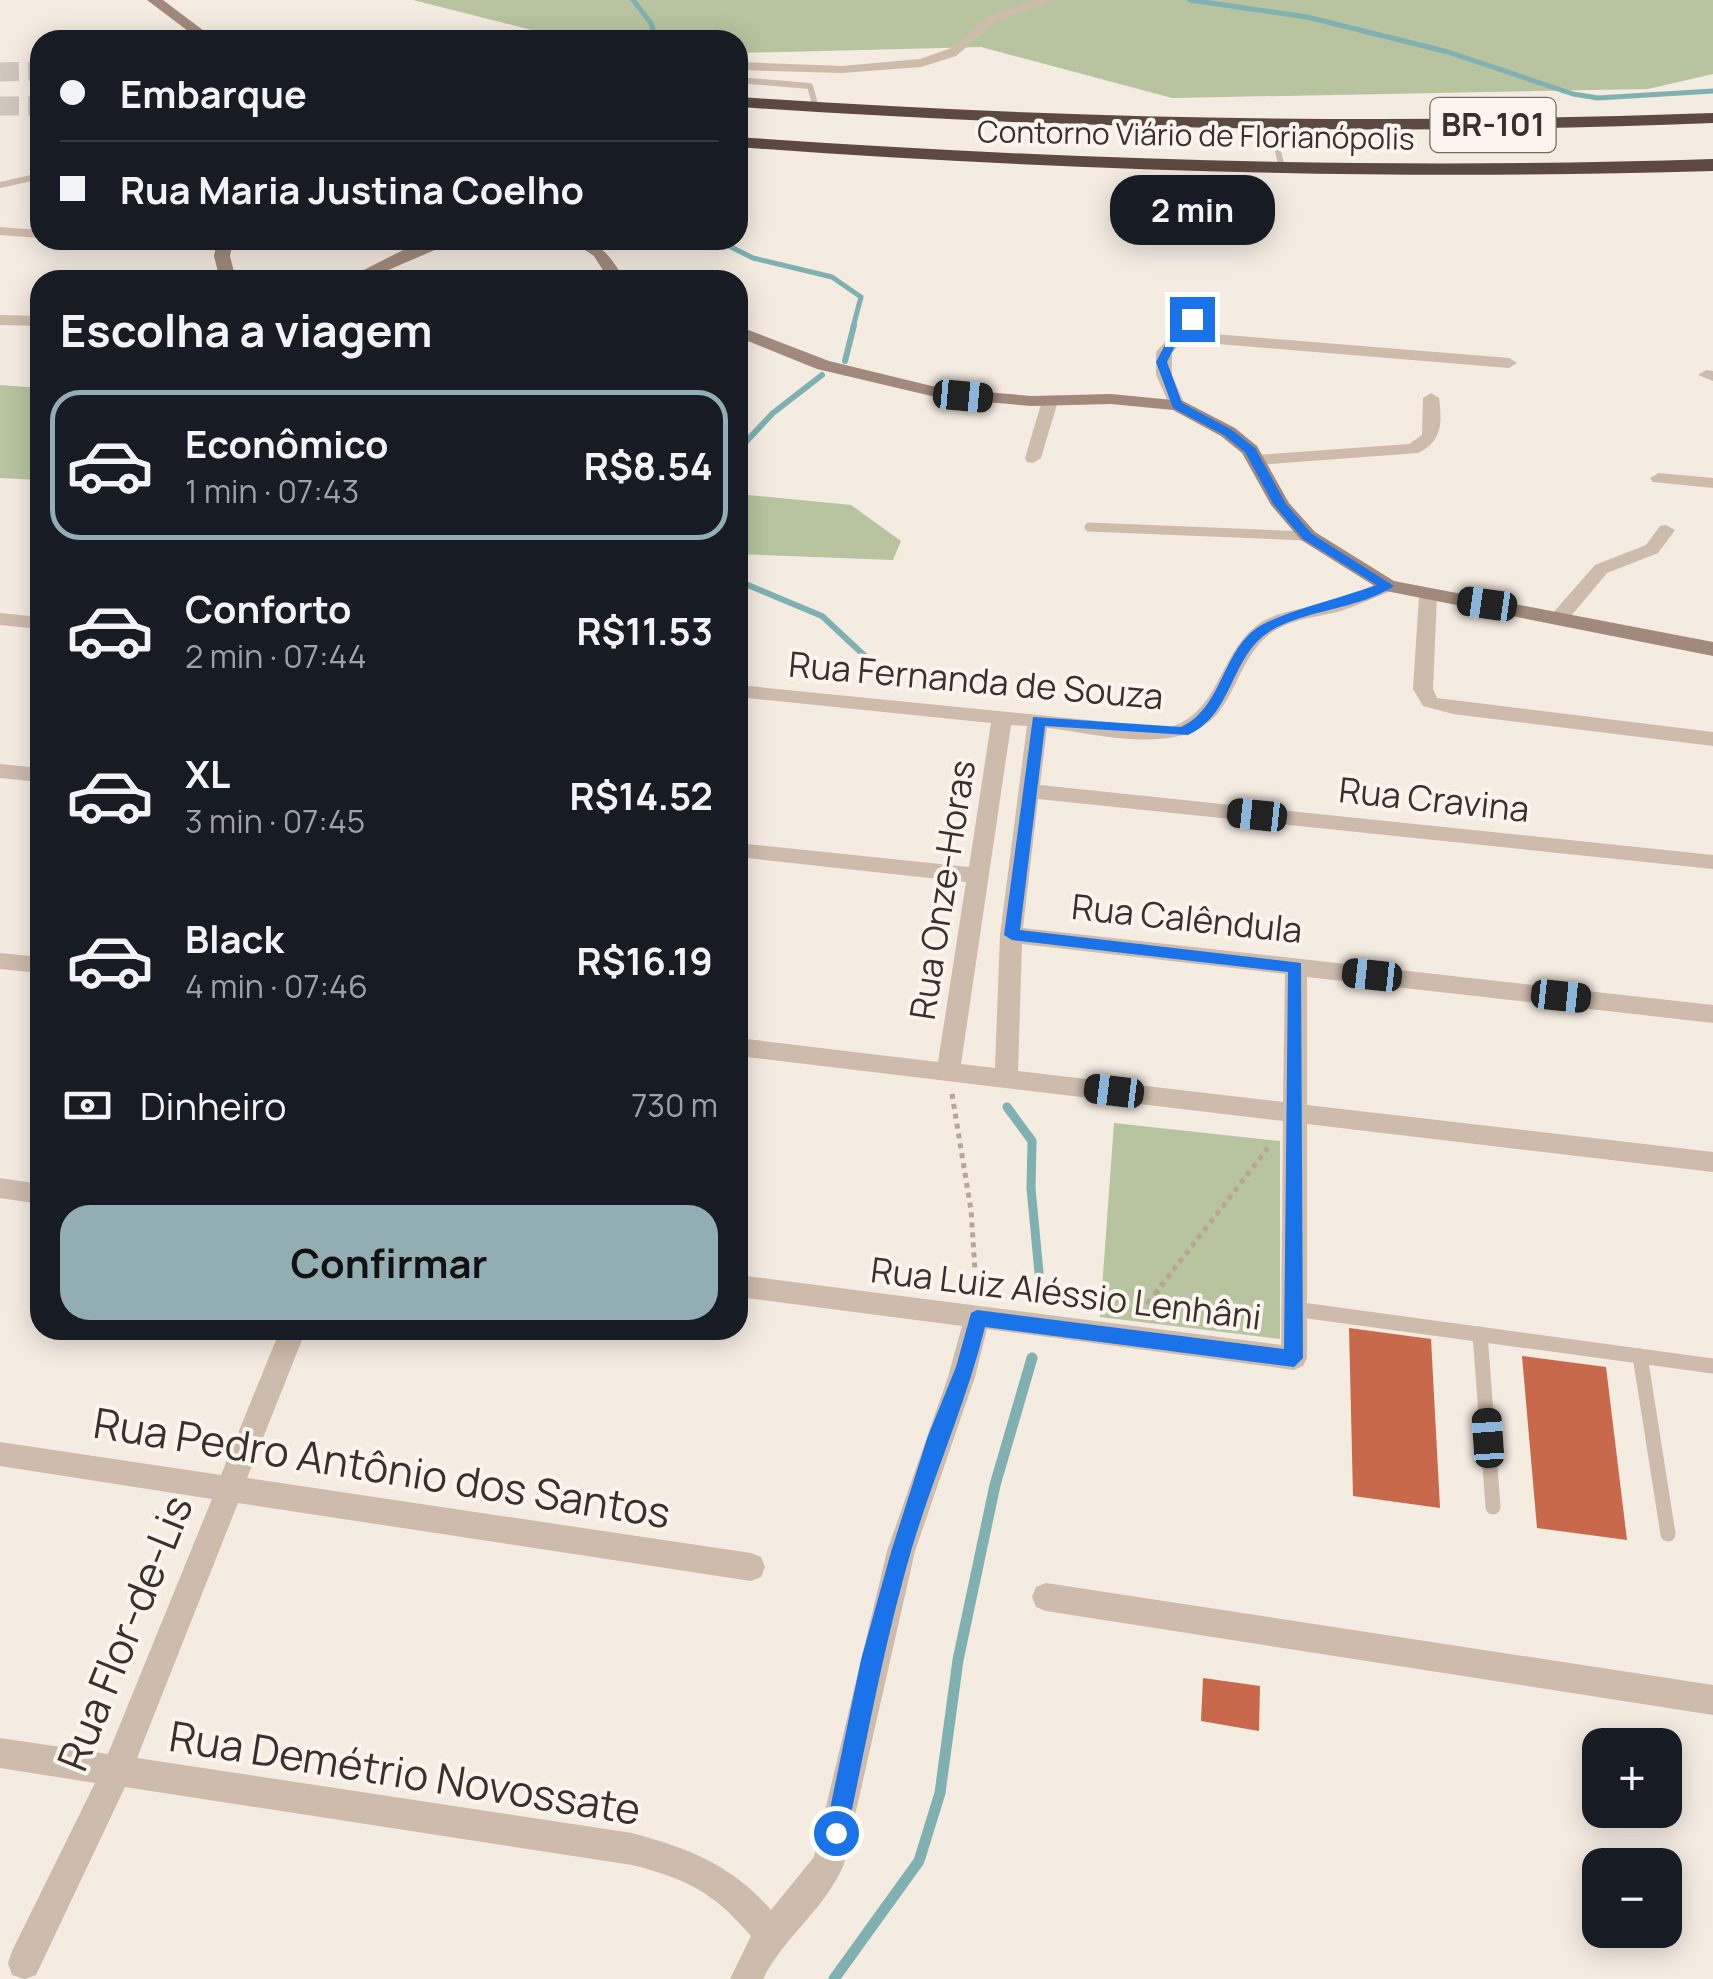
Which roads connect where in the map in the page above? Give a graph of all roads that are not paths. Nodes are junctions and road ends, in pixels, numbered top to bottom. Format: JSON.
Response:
{"nodes":[{"id":1,"x":154,"y":0,"type":"edge"},
{"id":2,"x":1048,"y":0,"type":"edge"},
{"id":3,"x":195,"y":30,"type":"edge"},
{"id":4,"x":748,"y":66,"type":"edge"},
{"id":5,"x":748,"y":81,"type":"edge"},
{"id":6,"x":748,"y":103,"type":"edge"},
{"id":7,"x":816,"y":108,"type":"junction"},
{"id":8,"x":1713,"y":118,"type":"edge"},
{"id":9,"x":1272,"y":126,"type":"junction"},
{"id":10,"x":748,"y":143,"type":"edge"},
{"id":11,"x":1713,"y":164,"type":"edge"},
{"id":12,"x":1282,"y":168,"type":"junction"},
{"id":13,"x":30,"y":178,"type":"edge"},
{"id":14,"x":0,"y":184,"type":"edge"},
{"id":15,"x":0,"y":231,"type":"edge"},
{"id":16,"x":30,"y":233,"type":"edge"},
{"id":17,"x":419,"y":250,"type":"edge"},
{"id":18,"x":595,"y":250,"type":"edge"},
{"id":19,"x":373,"y":270,"type":"edge"},
{"id":20,"x":611,"y":270,"type":"edge"},
{"id":21,"x":1208,"y":301,"type":"dead end"},
{"id":22,"x":0,"y":320,"type":"edge"},
{"id":23,"x":30,"y":321,"type":"edge"},
{"id":24,"x":748,"y":336,"type":"edge"},
{"id":25,"x":1176,"y":336,"type":"junction"},
{"id":26,"x":1510,"y":362,"type":"dead end"},
{"id":27,"x":1432,"y":398,"type":"dead end"},
{"id":28,"x":1050,"y":401,"type":"junction"},
{"id":29,"x":1177,"y":405,"type":"junction"},
{"id":30,"x":1033,"y":458,"type":"dead end"},
{"id":31,"x":1257,"y":460,"type":"junction"},
{"id":32,"x":1659,"y":478,"type":"dead end"},
{"id":33,"x":1713,"y":483,"type":"edge"},
{"id":34,"x":1089,"y":527,"type":"dead end"},
{"id":35,"x":1666,"y":530,"type":"dead end"},
{"id":36,"x":1308,"y":536,"type":"junction"},
{"id":37,"x":1388,"y":586,"type":"junction"},
{"id":38,"x":1428,"y":596,"type":"junction"},
{"id":39,"x":1560,"y":618,"type":"junction"},
{"id":40,"x":0,"y":619,"type":"edge"},
{"id":41,"x":30,"y":622,"type":"edge"},
{"id":42,"x":1713,"y":649,"type":"edge"},
{"id":43,"x":748,"y":692,"type":"edge"},
{"id":44,"x":1002,"y":717,"type":"junction"},
{"id":45,"x":1038,"y":721,"type":"junction"},
{"id":46,"x":1713,"y":739,"type":"edge"},
{"id":47,"x":0,"y":771,"type":"edge"},
{"id":48,"x":30,"y":774,"type":"edge"},
{"id":49,"x":1029,"y":791,"type":"junction"},
{"id":50,"x":748,"y":851,"type":"edge"},
{"id":51,"x":1713,"y":862,"type":"edge"},
{"id":52,"x":978,"y":876,"type":"junction"},
{"id":53,"x":1012,"y":935,"type":"junction"},
{"id":54,"x":0,"y":960,"type":"edge"},
{"id":55,"x":30,"y":964,"type":"edge"},
{"id":56,"x":1296,"y":967,"type":"junction"},
{"id":57,"x":1713,"y":1014,"type":"edge"},
{"id":58,"x":748,"y":1048,"type":"edge"},
{"id":59,"x":948,"y":1072,"type":"junction"},
{"id":60,"x":1006,"y":1078,"type":"junction"},
{"id":61,"x":1295,"y":1113,"type":"junction"},
{"id":62,"x":1713,"y":1162,"type":"edge"},
{"id":63,"x":0,"y":1188,"type":"edge"},
{"id":64,"x":30,"y":1192,"type":"edge"},
{"id":65,"x":748,"y":1287,"type":"edge"},
{"id":66,"x":1294,"y":1309,"type":"junction"},
{"id":67,"x":977,"y":1318,"type":"junction"},
{"id":68,"x":1480,"y":1334,"type":"junction"},
{"id":69,"x":290,"y":1340,"type":"edge"},
{"id":70,"x":1640,"y":1356,"type":"junction"},
{"id":71,"x":1713,"y":1366,"type":"edge"},
{"id":72,"x":0,"y":1454,"type":"edge"},
{"id":73,"x":230,"y":1488,"type":"junction"},
{"id":74,"x":1493,"y":1507,"type":"dead end"},
{"id":75,"x":1668,"y":1534,"type":"dead end"},
{"id":76,"x":751,"y":1566,"type":"dead end"},
{"id":77,"x":1046,"y":1597,"type":"dead end"},
{"id":78,"x":1713,"y":1700,"type":"edge"},
{"id":79,"x":0,"y":1753,"type":"edge"},
{"id":80,"x":116,"y":1772,"type":"junction"},
{"id":81,"x":770,"y":1933,"type":"junction"},
{"id":82,"x":24,"y":1963,"type":"dead end"},
{"id":83,"x":746,"y":1979,"type":"edge"}],
"edges":[{"from":1,"to":3,"type":"street"},
{"from":2,"to":4,"type":"street"},
{"from":5,"to":7,"type":"lane"},
{"from":6,"to":7,"type":"highway","name":"Contorno Viário de Florianópolis","number":"BR-101"},
{"from":7,"to":9,"type":"highway","name":"Contorno Viário de Florianópolis","number":"BR-101"},
{"from":8,"to":9,"type":"highway","name":"Contorno Viário de Florianópolis","number":"BR-101"},
{"from":9,"to":12,"type":"lane"},
{"from":10,"to":12,"type":"highway","name":"Contorno Viário de Florianópolis","number":"BR-101"},
{"from":11,"to":12,"type":"highway","name":"Contorno Viário de Florianópolis","number":"BR-101"},
{"from":13,"to":14,"type":"lane"},
{"from":15,"to":16,"type":"street"},
{"from":17,"to":19,"type":"street"},
{"from":18,"to":20,"type":"street"},
{"from":21,"to":25,"type":"street"},
{"from":22,"to":23,"type":"street"},
{"from":24,"to":28,"type":"street"},
{"from":25,"to":26,"type":"street"},
{"from":25,"to":29,"type":"street"},
{"from":27,"to":31,"type":"street"},
{"from":28,"to":29,"type":"street"},
{"from":28,"to":30,"type":"street"},
{"from":29,"to":31,"type":"street"},
{"from":31,"to":36,"type":"street"},
{"from":32,"to":33,"type":"street"},
{"from":34,"to":36,"type":"lane"},
{"from":35,"to":39,"type":"street"},
{"from":36,"to":37,"type":"street"},
{"from":37,"to":38,"type":"street"},
{"from":37,"to":45,"type":"street","name":"Rua Fernanda de Souza"},
{"from":38,"to":39,"type":"street"},
{"from":38,"to":46,"type":"street"},
{"from":39,"to":42,"type":"street"},
{"from":40,"to":41,"type":"street"},
{"from":43,"to":44,"type":"street","name":"Rua Fernanda de Souza"},
{"from":44,"to":45,"type":"street","name":"Rua Fernanda de Souza"},
{"from":44,"to":52,"type":"street","name":"Rua Onze-Horas"},
{"from":45,"to":49,"type":"street","name":"Rua Onze-Horas"},
{"from":47,"to":48,"type":"street"},
{"from":49,"to":51,"type":"street","name":"Rua Cravina"},
{"from":49,"to":53,"type":"street","name":"Rua Onze-Horas"},
{"from":50,"to":52,"type":"street"},
{"from":52,"to":59,"type":"street","name":"Rua Onze-Horas"},
{"from":53,"to":56,"type":"street","name":"Rua Calêndula"},
{"from":53,"to":60,"type":"street","name":"Rua Onze-Horas"},
{"from":54,"to":55,"type":"street"},
{"from":56,"to":57,"type":"street","name":"Rua Calêndula"},
{"from":56,"to":61,"type":"street","name":"Rua Luiz Aléssio Lenhâni"},
{"from":58,"to":59,"type":"street"},
{"from":59,"to":60,"type":"street"},
{"from":60,"to":61,"type":"street"},
{"from":61,"to":62,"type":"street"},
{"from":61,"to":66,"type":"street","name":"Rua Luiz Aléssio Lenhâni"},
{"from":63,"to":64,"type":"street"},
{"from":65,"to":67,"type":"street","name":"Rua Luiz Aléssio Lenhâni"},
{"from":66,"to":67,"type":"street","name":"Rua Luiz Aléssio Lenhâni"},
{"from":66,"to":68,"type":"lane"},
{"from":67,"to":81,"type":"street"},
{"from":68,"to":70,"type":"lane"},
{"from":68,"to":74,"type":"lane"},
{"from":69,"to":73,"type":"street","name":"Rua Flor-de-Lis"},
{"from":70,"to":71,"type":"lane"},
{"from":70,"to":75,"type":"lane"},
{"from":72,"to":73,"type":"street","name":"Rua Pedro Antônio dos Santos"},
{"from":73,"to":76,"type":"street","name":"Rua Pedro Antônio dos Santos"},
{"from":73,"to":80,"type":"street","name":"Rua Flor-de-Lis"},
{"from":77,"to":78,"type":"street"},
{"from":79,"to":80,"type":"street","name":"Rua Demétrio Novossate"},
{"from":80,"to":81,"type":"street","name":"Rua Demétrio Novossate"},
{"from":80,"to":82,"type":"street","name":"Rua Flor-de-Lis"},
{"from":81,"to":83,"type":"street"}]}
